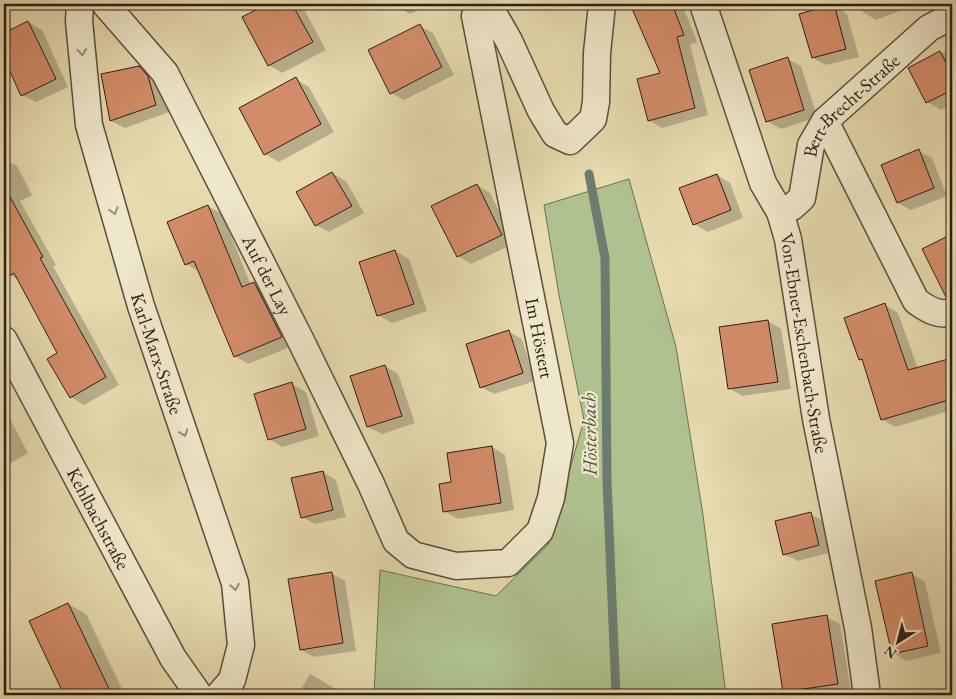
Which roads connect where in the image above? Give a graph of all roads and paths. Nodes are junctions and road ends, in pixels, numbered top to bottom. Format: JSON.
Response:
{"nodes":[{"id":1,"x":80,"y":4,"type":"edge"},
{"id":2,"x":105,"y":4,"type":"edge"},
{"id":3,"x":478,"y":4,"type":"edge"},
{"id":4,"x":488,"y":4,"type":"edge"},
{"id":5,"x":602,"y":4,"type":"edge"},
{"id":6,"x":703,"y":4,"type":"edge"},
{"id":7,"x":952,"y":16,"type":"edge"},
{"id":8,"x":826,"y":121,"type":"junction"},
{"id":9,"x":780,"y":212,"type":"junction"},
{"id":10,"x":952,"y":311,"type":"edge"},
{"id":11,"x":4,"y":340,"type":"edge"},
{"id":12,"x":413,"y":555,"type":"joint"},
{"id":13,"x":199,"y":695,"type":"edge"},
{"id":14,"x":219,"y":695,"type":"edge"},
{"id":15,"x":867,"y":695,"type":"edge"}],
"edges":[{"from":1,"to":14,"type":"street","name":"Karl-Marx-Straße","one_way":true},
{"from":2,"to":12,"type":"street","name":"Auf der Lay"},
{"from":3,"to":12,"type":"street","name":"Im Höstert"},
{"from":4,"to":5,"type":"street"},
{"from":6,"to":9,"type":"street","name":"Von-Ebner-Eschenbach-Straße"},
{"from":7,"to":8,"type":"street","name":"Bert-Brecht-Straße"},
{"from":8,"to":9,"type":"street","name":"Bert-Brecht-Straße"},
{"from":8,"to":10,"type":"street"},
{"from":9,"to":15,"type":"street","name":"Von-Ebner-Eschenbach-Straße"},
{"from":11,"to":13,"type":"street","name":"Kehlbachstraße"}]}
